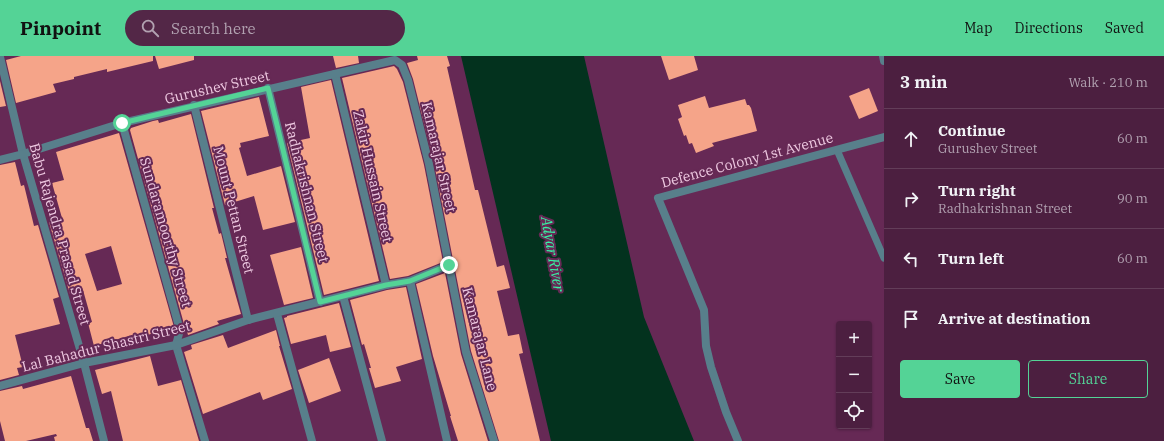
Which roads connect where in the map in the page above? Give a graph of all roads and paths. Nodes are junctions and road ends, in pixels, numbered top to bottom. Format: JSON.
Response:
{"nodes":[{"id":1,"x":883,"y":56,"type":"edge"},
{"id":2,"x":0,"y":57,"type":"edge"},
{"id":3,"x":395,"y":60,"type":"joint"},
{"id":4,"x":884,"y":61,"type":"edge"},
{"id":5,"x":335,"y":74,"type":"junction"},
{"id":6,"x":268,"y":88,"type":"junction"},
{"id":7,"x":194,"y":106,"type":"junction"},
{"id":8,"x":122,"y":123,"type":"junction"},
{"id":9,"x":884,"y":137,"type":"edge"},
{"id":10,"x":837,"y":150,"type":"junction"},
{"id":11,"x":23,"y":154,"type":"junction"},
{"id":12,"x":0,"y":160,"type":"edge"},
{"id":13,"x":884,"y":258,"type":"edge"},
{"id":14,"x":449,"y":265,"type":"junction"},
{"id":15,"x":410,"y":281,"type":"junction"},
{"id":16,"x":386,"y":285,"type":"junction"},
{"id":17,"x":344,"y":296,"type":"junction"},
{"id":18,"x":320,"y":302,"type":"junction"},
{"id":19,"x":277,"y":314,"type":"junction"},
{"id":20,"x":248,"y":320,"type":"junction"},
{"id":21,"x":176,"y":345,"type":"junction"},
{"id":22,"x":84,"y":363,"type":"junction"},
{"id":23,"x":0,"y":386,"type":"edge"},
{"id":24,"x":104,"y":441,"type":"edge"},
{"id":25,"x":205,"y":441,"type":"edge"},
{"id":26,"x":312,"y":441,"type":"edge"},
{"id":27,"x":382,"y":441,"type":"edge"},
{"id":28,"x":447,"y":441,"type":"edge"},
{"id":29,"x":494,"y":441,"type":"edge"},
{"id":30,"x":738,"y":441,"type":"edge"}],
"edges":[{"from":1,"to":4,"type":"street"},
{"from":2,"to":11,"type":"street","name":"Babu Rajendra Prasad Street"},
{"from":3,"to":5,"type":"street","name":"Gurushev Street"},
{"from":3,"to":14,"type":"street","name":"Kamarajar Street"},
{"from":5,"to":6,"type":"street","name":"Gurushev Street"},
{"from":5,"to":16,"type":"street","name":"Zakir Hussain Street"},
{"from":6,"to":7,"type":"street","name":"Gurushev Street"},
{"from":6,"to":18,"type":"street","name":"Radhakrishnan Street"},
{"from":7,"to":8,"type":"street","name":"Gurushev Street"},
{"from":7,"to":20,"type":"street","name":"Mount Pettan Street"},
{"from":8,"to":11,"type":"street","name":"Gurushev Street"},
{"from":8,"to":21,"type":"street","name":"Sundaramoorthy Street"},
{"from":9,"to":10,"type":"street","name":"Defence Colony 1st Avenue"},
{"from":10,"to":13,"type":"lane"},
{"from":10,"to":30,"type":"street","name":"Defence Colony 1st Avenue"},
{"from":11,"to":12,"type":"street","name":"Gurushev Street"},
{"from":11,"to":22,"type":"street","name":"Babu Rajendra Prasad Street"},
{"from":14,"to":15,"type":"street","name":"Lal Bahadur Shastri Street"},
{"from":14,"to":29,"type":"street","name":"Kamarajar Lane"},
{"from":15,"to":16,"type":"street","name":"Lal Bahadur Shastri Street"},
{"from":15,"to":28,"type":"street"},
{"from":16,"to":17,"type":"street","name":"Lal Bahadur Shastri Street"},
{"from":17,"to":18,"type":"street","name":"Lal Bahadur Shastri Street"},
{"from":17,"to":27,"type":"street"},
{"from":18,"to":19,"type":"street","name":"Lal Bahadur Shastri Street"},
{"from":19,"to":20,"type":"street","name":"Lal Bahadur Shastri Street"},
{"from":19,"to":26,"type":"street"},
{"from":20,"to":21,"type":"street","name":"Lal Bahadur Shastri Street"},
{"from":21,"to":22,"type":"street","name":"Lal Bahadur Shastri Street"},
{"from":21,"to":25,"type":"street","name":"Sundaramoorthy Street"},
{"from":22,"to":23,"type":"street","name":"Lal Bahadur Shastri Street"},
{"from":22,"to":24,"type":"street","name":"Babu Rajendra Prasad Street"}]}
